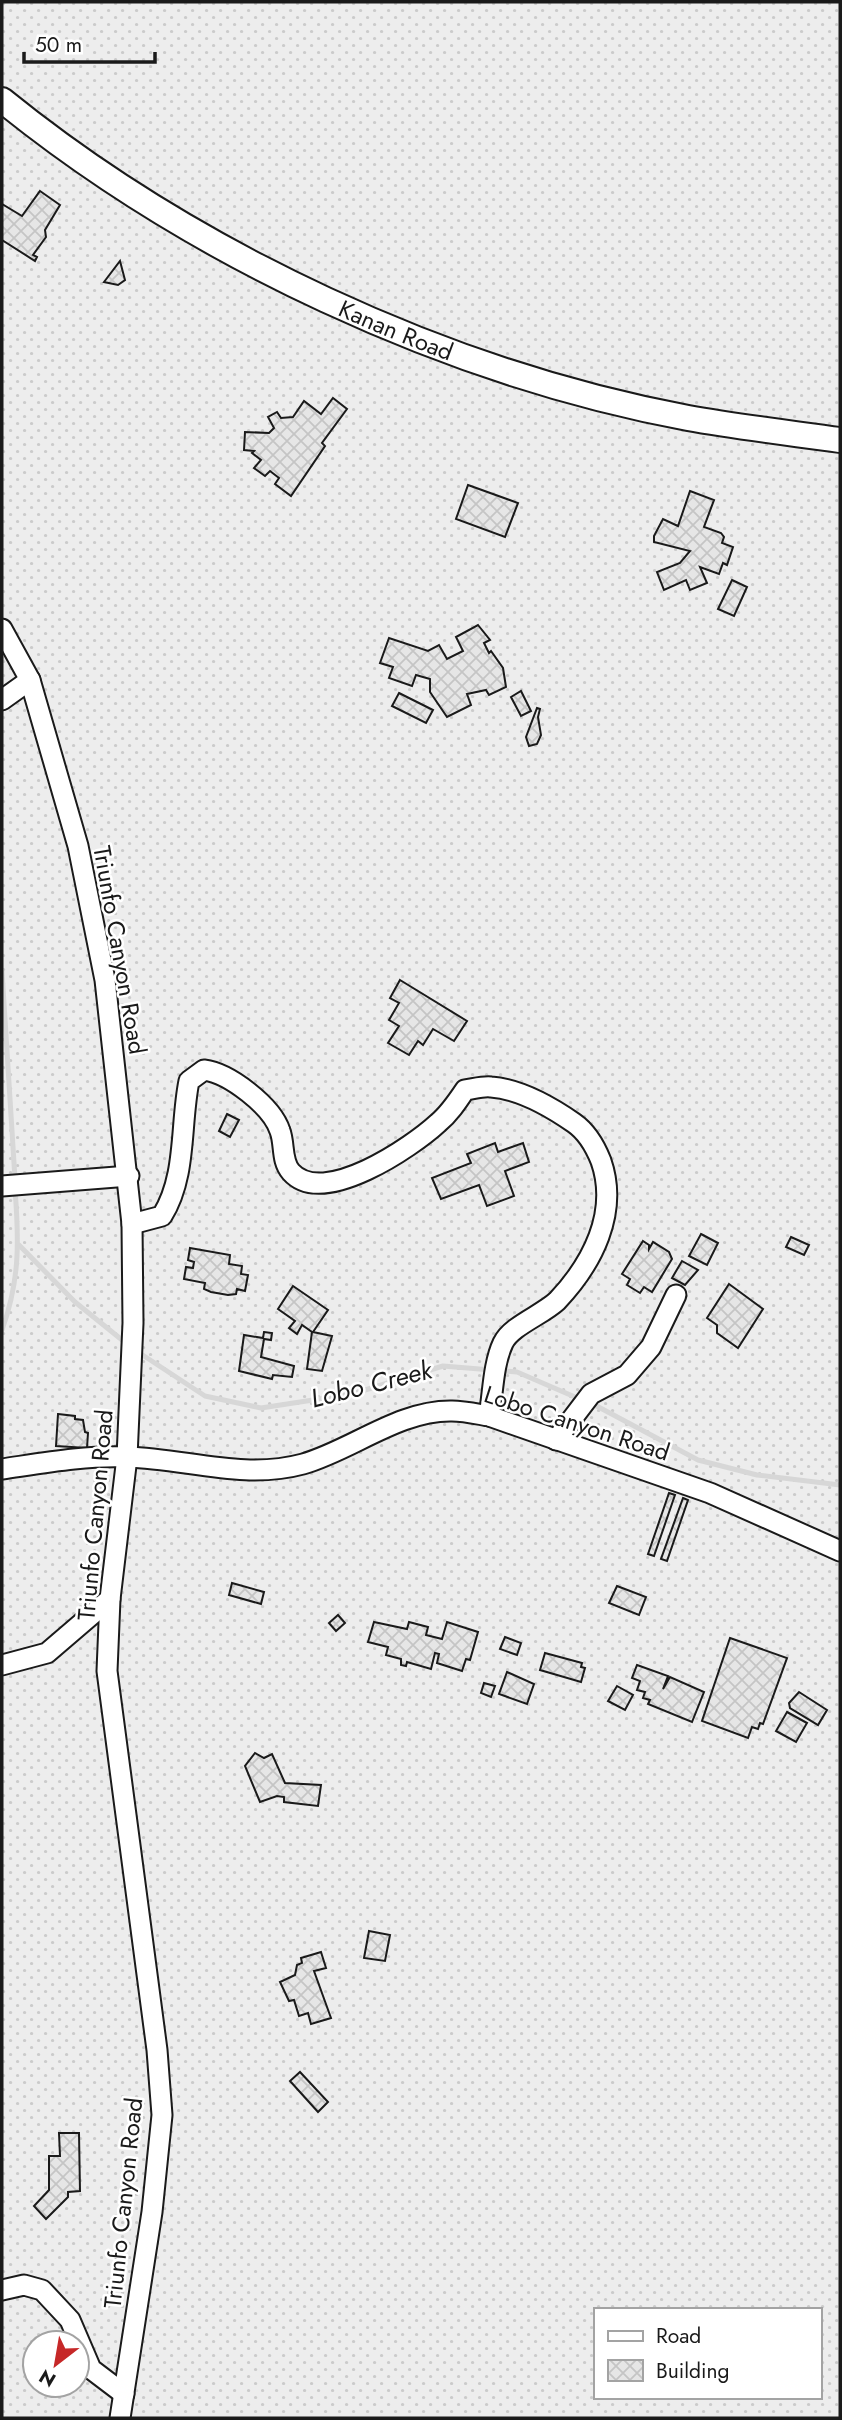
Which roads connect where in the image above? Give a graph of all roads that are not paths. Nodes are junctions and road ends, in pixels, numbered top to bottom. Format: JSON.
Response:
{"nodes":[{"id":1,"x":2,"y":100,"type":"edge"},
{"id":2,"x":840,"y":440,"type":"edge"},
{"id":3,"x":2,"y":629,"type":"edge"},
{"id":4,"x":30,"y":680,"type":"junction"},
{"id":5,"x":2,"y":700,"type":"edge"},
{"id":6,"x":129,"y":1176,"type":"junction"},
{"id":7,"x":2,"y":1186,"type":"edge"},
{"id":8,"x":132,"y":1224,"type":"junction"},
{"id":9,"x":676,"y":1295,"type":"dead end"},
{"id":10,"x":489,"y":1416,"type":"junction"},
{"id":11,"x":556,"y":1440,"type":"junction"},
{"id":12,"x":127,"y":1457,"type":"junction"},
{"id":13,"x":2,"y":1469,"type":"edge"},
{"id":14,"x":840,"y":1551,"type":"edge"},
{"id":15,"x":110,"y":1599,"type":"junction"},
{"id":16,"x":2,"y":1665,"type":"edge"},
{"id":17,"x":2,"y":2290,"type":"edge"},
{"id":18,"x":124,"y":2394,"type":"junction"},
{"id":19,"x":120,"y":2418,"type":"edge"}],
"edges":[{"from":1,"to":2,"type":"main road","name":"Kanan Road"},
{"from":3,"to":4,"type":"street","name":"Triunfo Canyon Road"},
{"from":4,"to":5,"type":"street"},
{"from":4,"to":6,"type":"street","name":"Triunfo Canyon Road"},
{"from":6,"to":7,"type":"street"},
{"from":6,"to":8,"type":"street","name":"Triunfo Canyon Road"},
{"from":8,"to":10,"type":"street"},
{"from":8,"to":12,"type":"street","name":"Triunfo Canyon Road"},
{"from":9,"to":11,"type":"street"},
{"from":10,"to":11,"type":"street","name":"Lobo Canyon Road"},
{"from":10,"to":12,"type":"street","name":"Lobo Canyon Road"},
{"from":11,"to":14,"type":"street","name":"Lobo Canyon Road"},
{"from":12,"to":13,"type":"street","name":"Lobo Canyon Road"},
{"from":12,"to":15,"type":"street","name":"Triunfo Canyon Road"},
{"from":15,"to":16,"type":"street"},
{"from":15,"to":18,"type":"street","name":"Triunfo Canyon Road"},
{"from":17,"to":18,"type":"street"},
{"from":18,"to":19,"type":"street","name":"Triunfo Canyon Road"}]}
